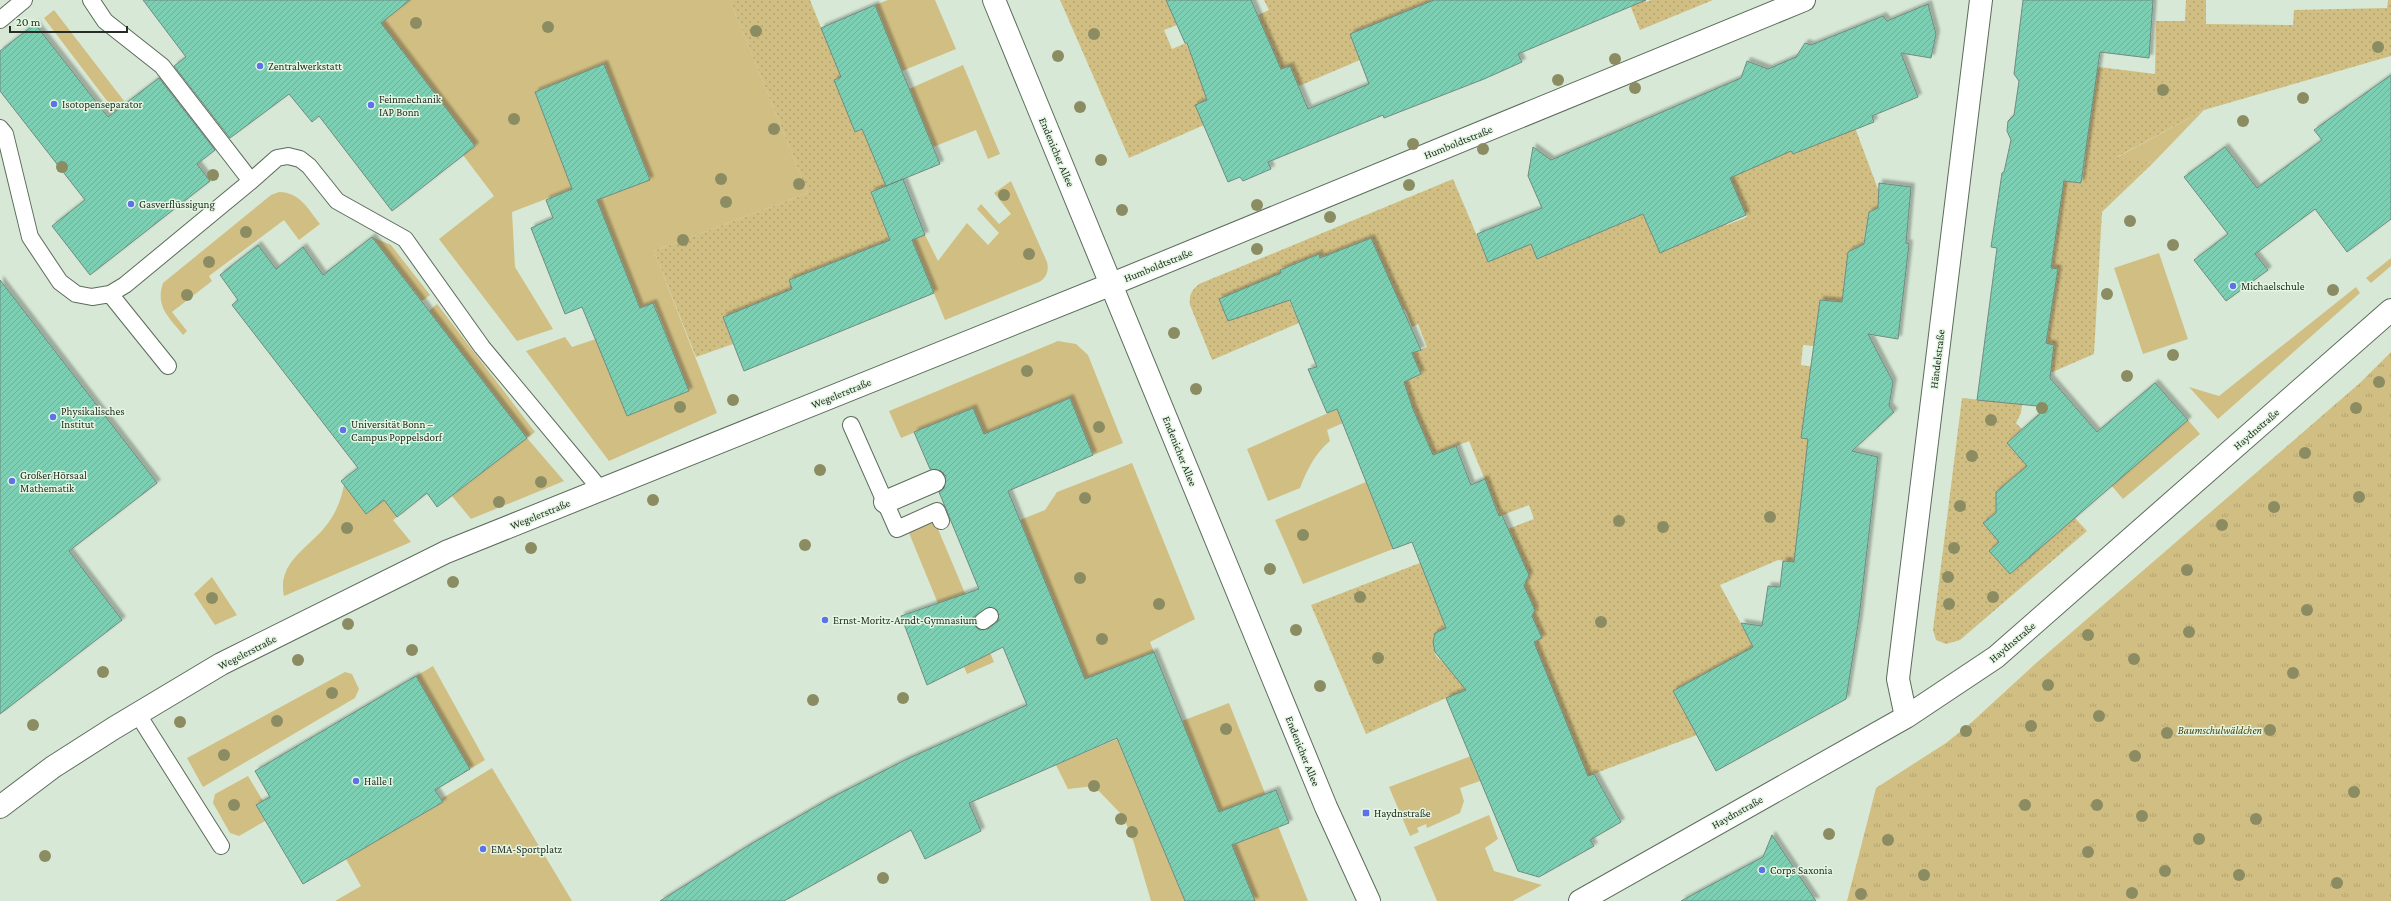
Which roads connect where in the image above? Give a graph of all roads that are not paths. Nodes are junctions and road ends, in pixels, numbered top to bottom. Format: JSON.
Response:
{"nodes":[{"id":1,"x":24,"y":0,"type":"edge"},
{"id":2,"x":91,"y":0,"type":"edge"},
{"id":3,"x":994,"y":0,"type":"edge"},
{"id":4,"x":1804,"y":0,"type":"edge"},
{"id":5,"x":1981,"y":0,"type":"edge"},
{"id":6,"x":0,"y":20,"type":"edge"},
{"id":7,"x":0,"y":128,"type":"edge"},
{"id":8,"x":251,"y":181,"type":"junction"},
{"id":9,"x":1112,"y":284,"type":"junction"},
{"id":10,"x":110,"y":294,"type":"junction"},
{"id":11,"x":2391,"y":310,"type":"edge"},
{"id":12,"x":168,"y":366,"type":"dead end"},
{"id":13,"x":851,"y":425,"type":"dead end"},
{"id":14,"x":934,"y":480,"type":"dead end"},
{"id":15,"x":601,"y":490,"type":"junction"},
{"id":16,"x":885,"y":502,"type":"junction"},
{"id":17,"x":941,"y":521,"type":"dead end"},
{"id":18,"x":137,"y":713,"type":"junction"},
{"id":19,"x":1906,"y":717,"type":"junction"},
{"id":20,"x":0,"y":807,"type":"edge"},
{"id":21,"x":221,"y":846,"type":"dead end"},
{"id":22,"x":1369,"y":901,"type":"edge"},
{"id":23,"x":1580,"y":901,"type":"edge"}],
"edges":[{"from":1,"to":6,"type":"lane"},
{"from":2,"to":8,"type":"lane"},
{"from":3,"to":9,"type":"street","name":"Endenicher Allee"},
{"from":4,"to":9,"type":"street","name":"Humboldtstraße"},
{"from":5,"to":19,"type":"street","name":"Händelstraße"},
{"from":7,"to":10,"type":"lane"},
{"from":8,"to":10,"type":"lane"},
{"from":8,"to":15,"type":"lane"},
{"from":9,"to":15,"type":"street","name":"Wegelerstraße"},
{"from":9,"to":22,"type":"street","name":"Endenicher Allee"},
{"from":10,"to":12,"type":"lane"},
{"from":11,"to":19,"type":"street","name":"Haydnstraße"},
{"from":13,"to":16,"type":"lane"},
{"from":14,"to":16,"type":"street"},
{"from":15,"to":18,"type":"street","name":"Wegelerstraße"},
{"from":16,"to":17,"type":"lane"},
{"from":18,"to":20,"type":"street","name":"Wegelerstraße"},
{"from":18,"to":21,"type":"lane"},
{"from":19,"to":23,"type":"street","name":"Haydnstraße"}]}
